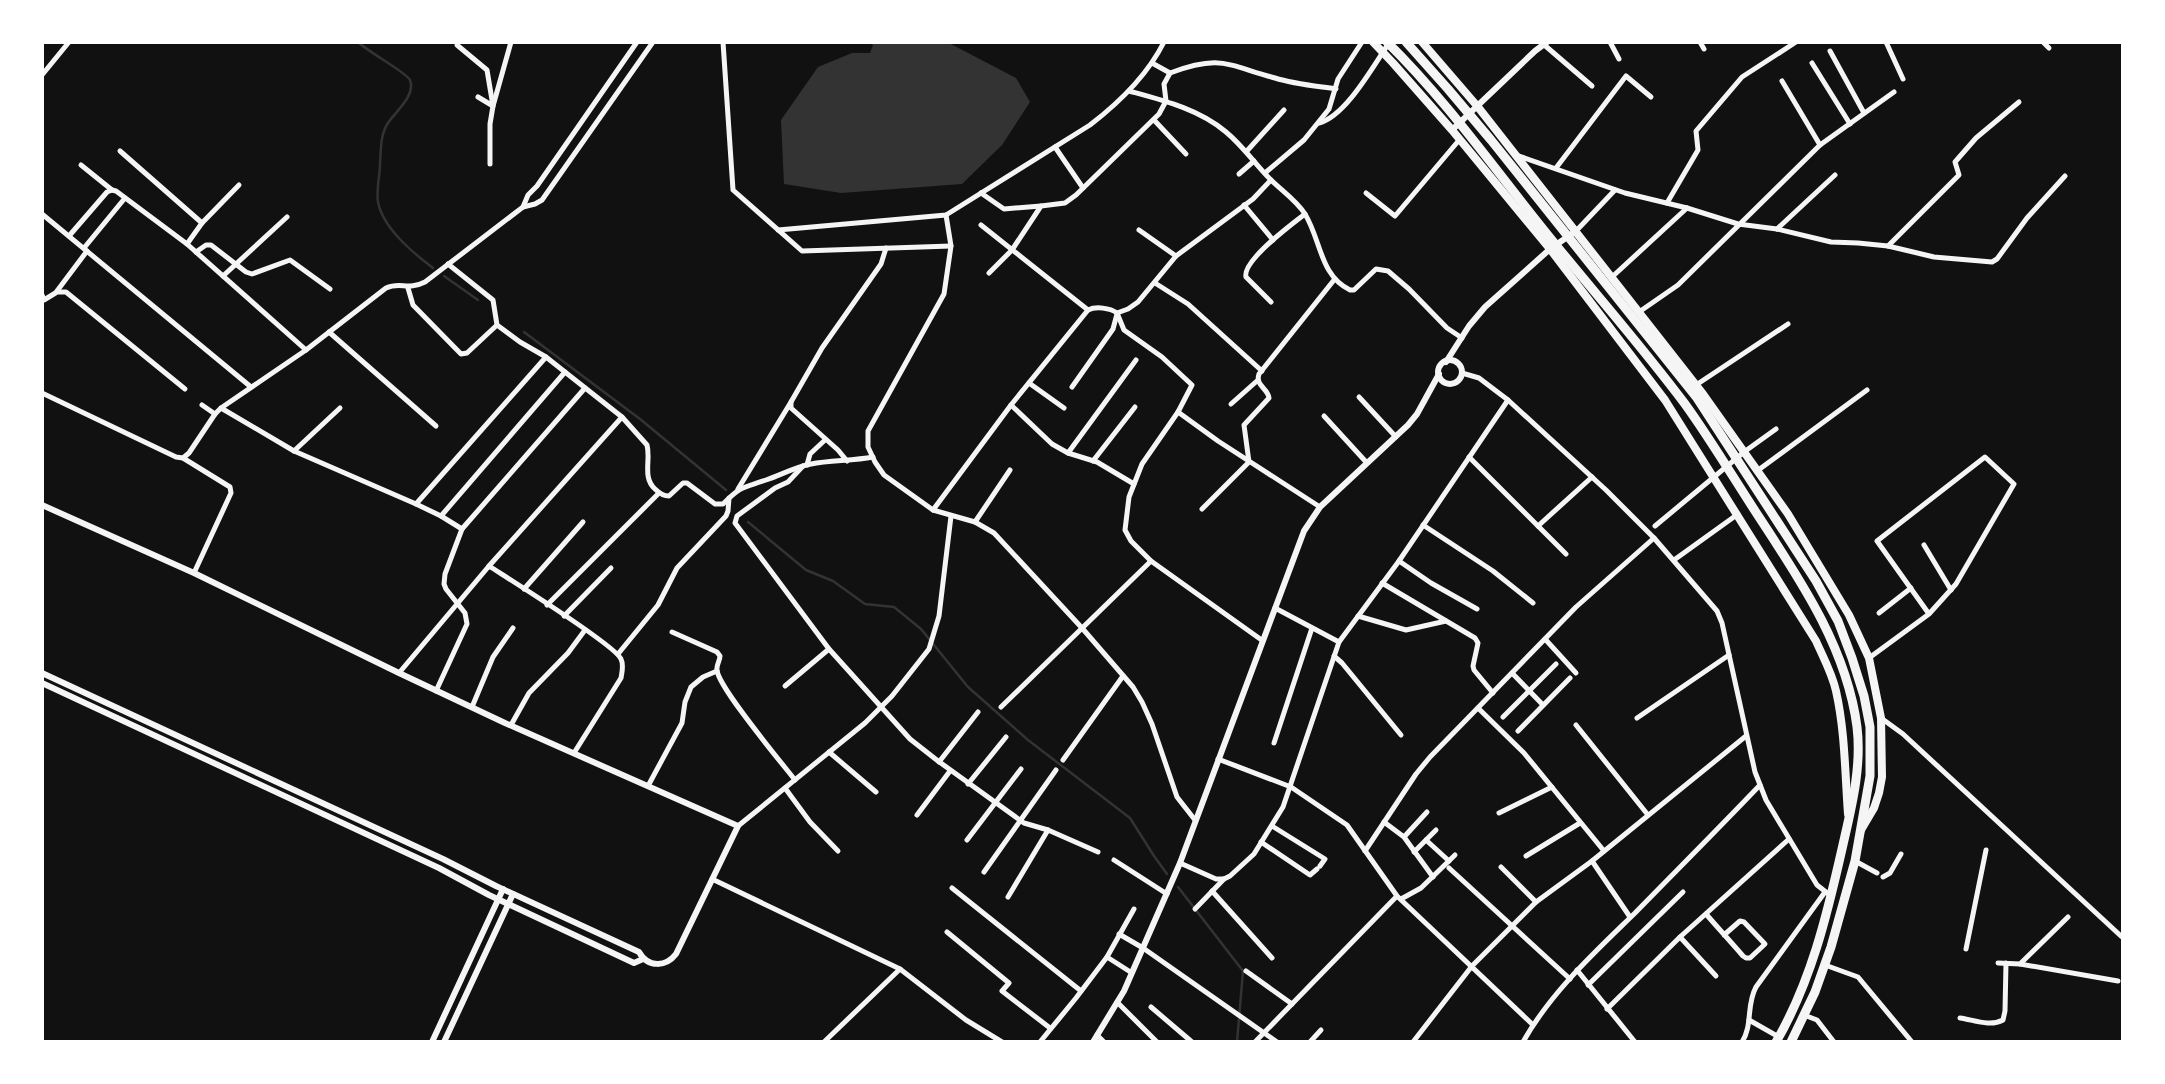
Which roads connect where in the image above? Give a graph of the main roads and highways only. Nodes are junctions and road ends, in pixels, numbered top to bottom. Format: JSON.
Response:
{"nodes":[{"id":1,"x":1372,"y":42,"type":"edge"},
{"id":2,"x":1388,"y":42,"type":"edge"},
{"id":3,"x":1406,"y":42,"type":"edge"},
{"id":4,"x":1422,"y":42,"type":"edge"},
{"id":5,"x":1849,"y":821,"type":"junction"},
{"id":6,"x":1861,"y":830,"type":"junction"},
{"id":7,"x":1777,"y":1039,"type":"edge"},
{"id":8,"x":1791,"y":1042,"type":"edge"}],
"edges":[{"from":1,"to":5,"type":"main road"},
{"from":2,"to":5,"type":"highway"},
{"from":3,"to":6,"type":"highway"},
{"from":4,"to":6,"type":"main road"},
{"from":5,"to":7,"type":"highway"},
{"from":6,"to":8,"type":"highway"}]}
